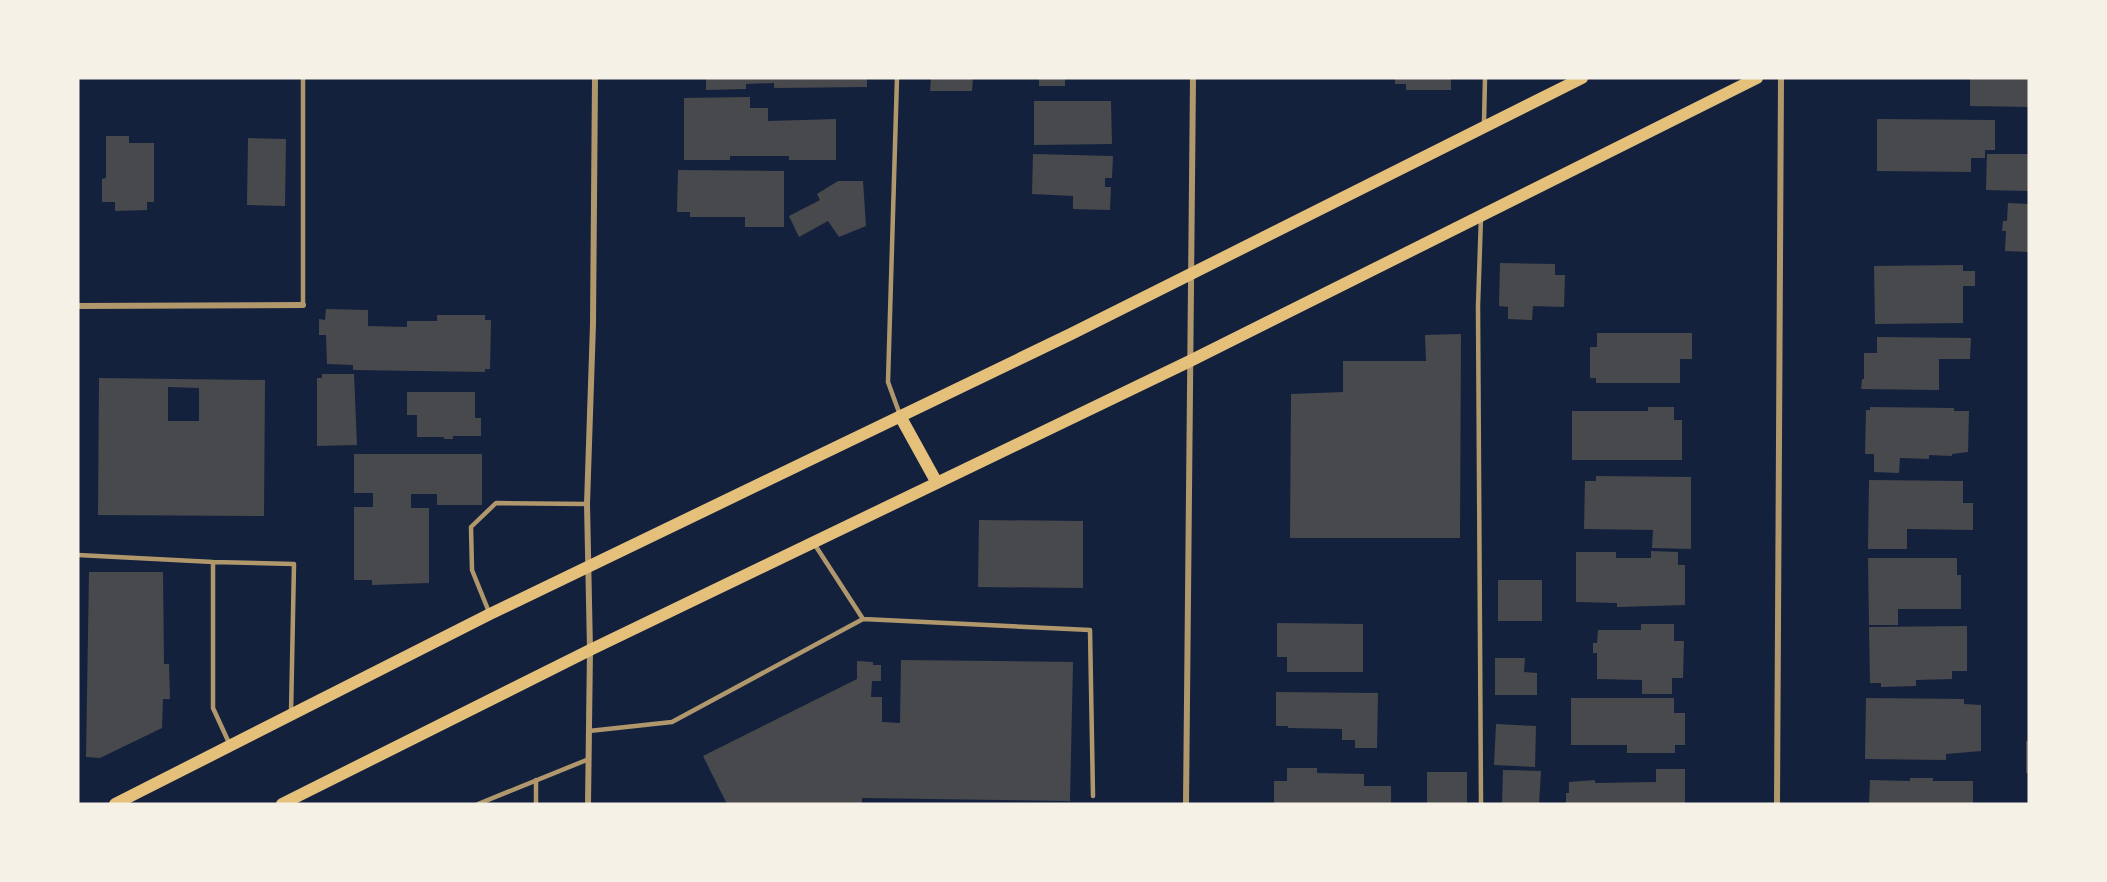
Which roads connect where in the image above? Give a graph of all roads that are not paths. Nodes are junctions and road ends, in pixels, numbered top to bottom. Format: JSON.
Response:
{"nodes":[{"id":1,"x":303,"y":78,"type":"edge"},
{"id":2,"x":596,"y":78,"type":"edge"},
{"id":3,"x":897,"y":78,"type":"edge"},
{"id":4,"x":1193,"y":78,"type":"edge"},
{"id":5,"x":1485,"y":78,"type":"edge"},
{"id":6,"x":1582,"y":78,"type":"edge"},
{"id":7,"x":1757,"y":78,"type":"edge"},
{"id":8,"x":1781,"y":78,"type":"edge"},
{"id":9,"x":1484,"y":127,"type":"junction"},
{"id":10,"x":1481,"y":214,"type":"junction"},
{"id":11,"x":1191,"y":273,"type":"junction"},
{"id":12,"x":303,"y":305,"type":"joint"},
{"id":13,"x":78,"y":306,"type":"edge"},
{"id":14,"x":1190,"y":361,"type":"junction"},
{"id":15,"x":900,"y":416,"type":"junction"},
{"id":16,"x":937,"y":483,"type":"junction"},
{"id":17,"x":587,"y":504,"type":"junction"},
{"id":18,"x":814,"y":542,"type":"junction"},
{"id":19,"x":78,"y":555,"type":"edge"},
{"id":20,"x":213,"y":562,"type":"junction"},
{"id":21,"x":587,"y":568,"type":"junction"},
{"id":22,"x":490,"y":614,"type":"junction"},
{"id":23,"x":863,"y":620,"type":"junction"},
{"id":24,"x":590,"y":650,"type":"junction"},
{"id":25,"x":291,"y":716,"type":"junction"},
{"id":26,"x":589,"y":731,"type":"junction"},
{"id":27,"x":231,"y":747,"type":"junction"},
{"id":28,"x":589,"y":759,"type":"junction"},
{"id":29,"x":536,"y":780,"type":"junction"},
{"id":30,"x":1093,"y":796,"type":"dead end"},
{"id":31,"x":115,"y":804,"type":"edge"},
{"id":32,"x":282,"y":804,"type":"edge"},
{"id":33,"x":478,"y":804,"type":"edge"},
{"id":34,"x":536,"y":804,"type":"edge"},
{"id":35,"x":588,"y":804,"type":"edge"},
{"id":36,"x":1186,"y":804,"type":"edge"},
{"id":37,"x":1481,"y":804,"type":"edge"},
{"id":38,"x":1777,"y":804,"type":"edge"}],
"edges":[{"from":1,"to":12,"type":"lane"},
{"from":2,"to":17,"type":"street"},
{"from":3,"to":15,"type":"lane"},
{"from":4,"to":11,"type":"street"},
{"from":5,"to":9,"type":"lane"},
{"from":6,"to":9,"type":"main road"},
{"from":7,"to":10,"type":"main road"},
{"from":8,"to":38,"type":"street"},
{"from":9,"to":11,"type":"main road"},
{"from":10,"to":14,"type":"main road"},
{"from":10,"to":37,"type":"lane"},
{"from":11,"to":14,"type":"street"},
{"from":11,"to":15,"type":"main road"},
{"from":12,"to":13,"type":"street"},
{"from":14,"to":16,"type":"main road"},
{"from":14,"to":36,"type":"street"},
{"from":15,"to":16,"type":"main road"},
{"from":15,"to":21,"type":"main road"},
{"from":16,"to":18,"type":"main road"},
{"from":17,"to":21,"type":"street"},
{"from":17,"to":22,"type":"lane"},
{"from":18,"to":23,"type":"lane"},
{"from":18,"to":24,"type":"main road"},
{"from":19,"to":20,"type":"lane"},
{"from":20,"to":25,"type":"lane"},
{"from":20,"to":27,"type":"lane"},
{"from":21,"to":22,"type":"main road"},
{"from":21,"to":24,"type":"street"},
{"from":22,"to":25,"type":"main road"},
{"from":23,"to":26,"type":"lane"},
{"from":23,"to":30,"type":"lane"},
{"from":24,"to":26,"type":"street"},
{"from":24,"to":32,"type":"main road"},
{"from":25,"to":27,"type":"main road"},
{"from":26,"to":28,"type":"street"},
{"from":27,"to":31,"type":"main road"},
{"from":28,"to":29,"type":"lane"},
{"from":28,"to":35,"type":"street"},
{"from":29,"to":33,"type":"lane"},
{"from":29,"to":34,"type":"lane"}]}
